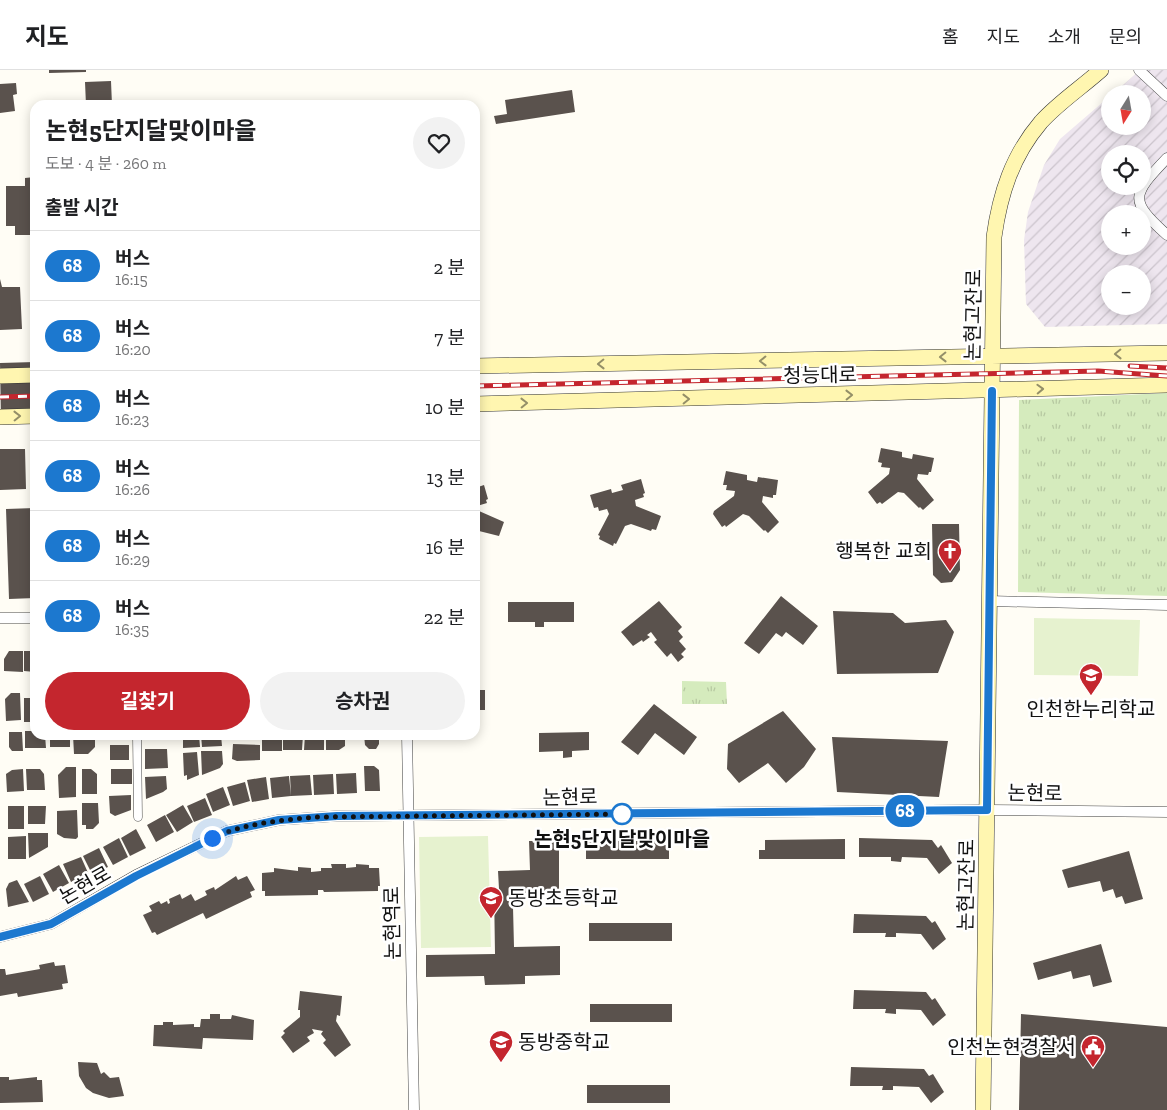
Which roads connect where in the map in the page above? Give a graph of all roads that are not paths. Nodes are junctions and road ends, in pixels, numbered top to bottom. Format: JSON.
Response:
{"nodes":[{"id":1,"x":1102,"y":70,"type":"edge"},
{"id":2,"x":1139,"y":70,"type":"edge"},
{"id":3,"x":1167,"y":96,"type":"edge"},
{"id":4,"x":1167,"y":158,"type":"edge"},
{"id":5,"x":1167,"y":235,"type":"edge"},
{"id":6,"x":1167,"y":353,"type":"edge"},
{"id":7,"x":992,"y":356,"type":"junction"},
{"id":8,"x":480,"y":366,"type":"edge"},
{"id":9,"x":30,"y":375,"type":"edge"},
{"id":10,"x":0,"y":376,"type":"edge"},
{"id":11,"x":1167,"y":385,"type":"edge"},
{"id":12,"x":992,"y":391,"type":"junction"},
{"id":13,"x":480,"y":404,"type":"edge"},
{"id":14,"x":30,"y":416,"type":"edge"},
{"id":15,"x":0,"y":417,"type":"edge"},
{"id":16,"x":989,"y":601,"type":"junction"},
{"id":17,"x":1167,"y":605,"type":"edge"},
{"id":18,"x":0,"y":618,"type":"edge"},
{"id":19,"x":30,"y":618,"type":"edge"},
{"id":20,"x":137,"y":740,"type":"edge"},
{"id":21,"x":407,"y":740,"type":"edge"},
{"id":22,"x":987,"y":810,"type":"junction"},
{"id":23,"x":1167,"y":812,"type":"edge"},
{"id":24,"x":408,"y":816,"type":"junction"},
{"id":25,"x":138,"y":817,"type":"dead end"},
{"id":26,"x":0,"y":937,"type":"edge"},
{"id":27,"x":414,"y":1110,"type":"edge"},
{"id":28,"x":983,"y":1110,"type":"edge"}],
"edges":[{"from":1,"to":7,"type":"main road","name":"논현고잔로"},
{"from":2,"to":3,"type":"street"},
{"from":4,"to":5,"type":"street"},
{"from":6,"to":7,"type":"main road","name":"청능대로","one_way":true},
{"from":7,"to":8,"type":"main road","name":"청능대로","one_way":true},
{"from":7,"to":12,"type":"main road","name":"논현고잔로"},
{"from":9,"to":10,"type":"main road"},
{"from":12,"to":11,"type":"main road","name":"청능대로","one_way":true},
{"from":13,"to":12,"type":"main road","name":"청능대로","one_way":true},
{"from":12,"to":16,"type":"main road","name":"논현고잔로"},
{"from":15,"to":14,"type":"main road","one_way":true},
{"from":16,"to":17,"type":"street"},
{"from":16,"to":22,"type":"main road","name":"논현고잔로"},
{"from":18,"to":19,"type":"street"},
{"from":20,"to":25,"type":"street"},
{"from":21,"to":24,"type":"street","name":"논현역로"},
{"from":22,"to":23,"type":"street","name":"논현로"},
{"from":22,"to":24,"type":"street","name":"논현로"},
{"from":22,"to":28,"type":"main road","name":"논현고잔로"},
{"from":24,"to":26,"type":"street","name":"논현로"},
{"from":24,"to":27,"type":"street","name":"논현역로"}]}
